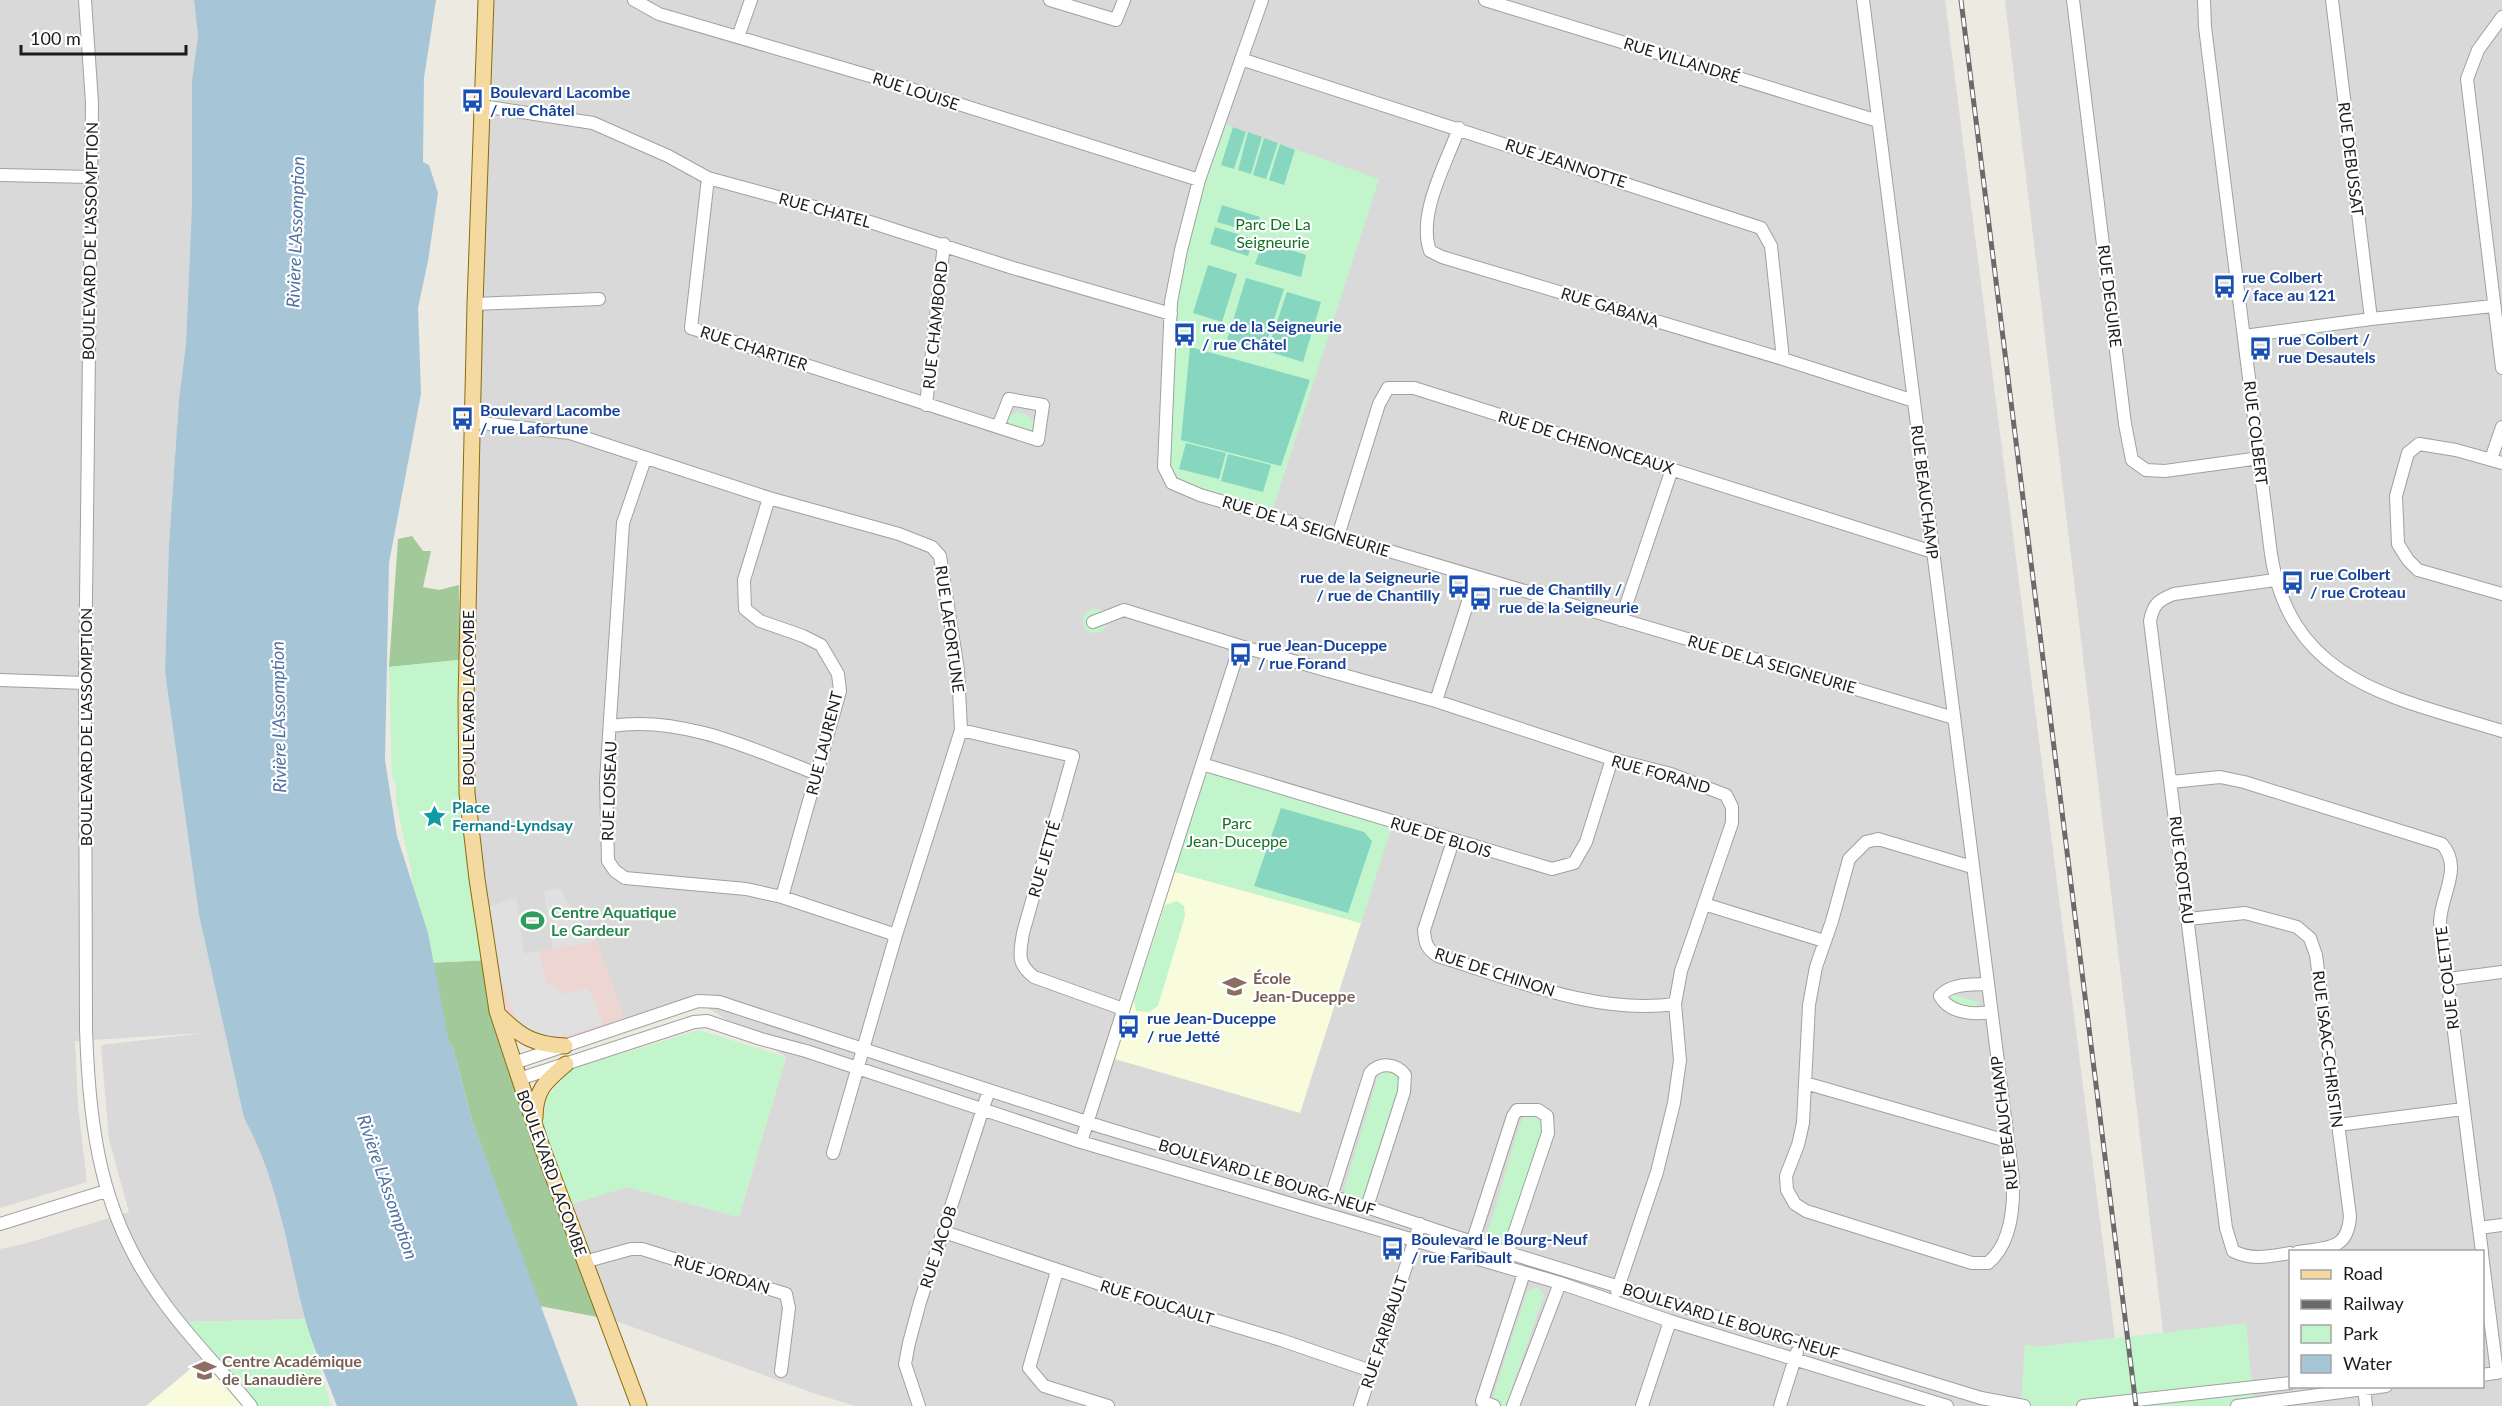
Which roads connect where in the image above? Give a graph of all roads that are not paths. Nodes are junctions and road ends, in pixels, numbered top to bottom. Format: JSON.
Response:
{"nodes":[{"id":1,"x":85,"y":0,"type":"edge"},
{"id":2,"x":486,"y":0,"type":"edge"},
{"id":3,"x":634,"y":0,"type":"edge"},
{"id":4,"x":751,"y":0,"type":"edge"},
{"id":5,"x":1050,"y":0,"type":"edge"},
{"id":6,"x":1124,"y":0,"type":"edge"},
{"id":7,"x":1262,"y":0,"type":"edge"},
{"id":8,"x":1485,"y":0,"type":"edge"},
{"id":9,"x":1863,"y":0,"type":"edge"},
{"id":10,"x":2073,"y":0,"type":"edge"},
{"id":11,"x":2204,"y":0,"type":"edge"},
{"id":12,"x":2332,"y":0,"type":"edge"},
{"id":13,"x":2502,"y":17,"type":"edge"},
{"id":14,"x":738,"y":37,"type":"junction"},
{"id":15,"x":1241,"y":59,"type":"junction"},
{"id":16,"x":482,"y":106,"type":"junction"},
{"id":17,"x":1878,"y":121,"type":"junction"},
{"id":18,"x":1459,"y":128,"type":"junction"},
{"id":19,"x":0,"y":176,"type":"edge"},
{"id":20,"x":92,"y":177,"type":"junction"},
{"id":21,"x":708,"y":178,"type":"junction"},
{"id":22,"x":1199,"y":180,"type":"junction"},
{"id":23,"x":944,"y":244,"type":"junction"},
{"id":24,"x":599,"y":299,"type":"dead end"},
{"id":25,"x":475,"y":304,"type":"junction"},
{"id":26,"x":2493,"y":306,"type":"junction"},
{"id":27,"x":1171,"y":314,"type":"junction"},
{"id":28,"x":2371,"y":319,"type":"junction"},
{"id":29,"x":2244,"y":336,"type":"junction"},
{"id":30,"x":1783,"y":359,"type":"junction"},
{"id":31,"x":2502,"y":368,"type":"edge"},
{"id":32,"x":1914,"y":401,"type":"junction"},
{"id":33,"x":926,"y":405,"type":"junction"},
{"id":34,"x":472,"y":422,"type":"junction"},
{"id":35,"x":998,"y":427,"type":"dead end"},
{"id":36,"x":2502,"y":427,"type":"edge"},
{"id":37,"x":2260,"y":458,"type":"junction"},
{"id":38,"x":645,"y":459,"type":"junction"},
{"id":39,"x":2496,"y":461,"type":"edge"},
{"id":40,"x":1671,"y":469,"type":"junction"},
{"id":41,"x":769,"y":498,"type":"junction"},
{"id":42,"x":1338,"y":536,"type":"junction"},
{"id":43,"x":1933,"y":552,"type":"junction"},
{"id":44,"x":1476,"y":577,"type":"junction"},
{"id":45,"x":2275,"y":580,"type":"junction"},
{"id":46,"x":2502,"y":594,"type":"edge"},
{"id":47,"x":1621,"y":620,"type":"junction"},
{"id":48,"x":1093,"y":622,"type":"dead end"},
{"id":49,"x":1240,"y":646,"type":"junction"},
{"id":50,"x":0,"y":680,"type":"edge"},
{"id":51,"x":85,"y":682,"type":"junction"},
{"id":52,"x":1436,"y":701,"type":"junction"},
{"id":53,"x":1954,"y":718,"type":"junction"},
{"id":54,"x":611,"y":726,"type":"junction"},
{"id":55,"x":961,"y":730,"type":"junction"},
{"id":56,"x":2502,"y":731,"type":"edge"},
{"id":57,"x":1612,"y":759,"type":"junction"},
{"id":58,"x":1202,"y":764,"type":"junction"},
{"id":59,"x":817,"y":774,"type":"junction"},
{"id":60,"x":2171,"y":782,"type":"junction"},
{"id":61,"x":1453,"y":841,"type":"junction"},
{"id":62,"x":1972,"y":867,"type":"junction"},
{"id":63,"x":782,"y":897,"type":"junction"},
{"id":64,"x":1704,"y":904,"type":"junction"},
{"id":65,"x":2188,"y":919,"type":"junction"},
{"id":66,"x":896,"y":935,"type":"junction"},
{"id":67,"x":1824,"y":941,"type":"junction"},
{"id":68,"x":2502,"y":972,"type":"edge"},
{"id":69,"x":2448,"y":979,"type":"junction"},
{"id":70,"x":1987,"y":984,"type":"junction"},
{"id":71,"x":1676,"y":1004,"type":"junction"},
{"id":72,"x":1123,"y":1009,"type":"junction"},
{"id":73,"x":1991,"y":1012,"type":"junction"},
{"id":74,"x":498,"y":1014,"type":"junction"},
{"id":75,"x":565,"y":1046,"type":"junction"},
{"id":76,"x":862,"y":1048,"type":"junction"},
{"id":77,"x":514,"y":1063,"type":"junction"},
{"id":78,"x":566,"y":1064,"type":"junction"},
{"id":79,"x":856,"y":1067,"type":"junction"},
{"id":80,"x":519,"y":1079,"type":"junction"},
{"id":81,"x":1805,"y":1083,"type":"junction"},
{"id":82,"x":989,"y":1090,"type":"junction"},
{"id":83,"x":2463,"y":1109,"type":"junction"},
{"id":84,"x":982,"y":1110,"type":"junction"},
{"id":85,"x":1087,"y":1122,"type":"junction"},
{"id":86,"x":2338,"y":1125,"type":"junction"},
{"id":87,"x":535,"y":1128,"type":"junction"},
{"id":88,"x":1081,"y":1142,"type":"junction"},
{"id":89,"x":2007,"y":1142,"type":"junction"},
{"id":90,"x":833,"y":1153,"type":"dead end"},
{"id":91,"x":106,"y":1191,"type":"junction"},
{"id":92,"x":1331,"y":1197,"type":"junction"},
{"id":93,"x":1368,"y":1207,"type":"junction"},
{"id":94,"x":0,"y":1224,"type":"edge"},
{"id":95,"x":1420,"y":1224,"type":"junction"},
{"id":96,"x":2502,"y":1225,"type":"edge"},
{"id":97,"x":2479,"y":1228,"type":"junction"},
{"id":98,"x":944,"y":1232,"type":"junction"},
{"id":99,"x":1473,"y":1240,"type":"junction"},
{"id":100,"x":1414,"y":1242,"type":"junction"},
{"id":101,"x":2305,"y":1250,"type":"edge"},
{"id":102,"x":2482,"y":1250,"type":"edge"},
{"id":103,"x":1508,"y":1252,"type":"junction"},
{"id":104,"x":2289,"y":1253,"type":"edge"},
{"id":105,"x":584,"y":1262,"type":"junction"},
{"id":106,"x":1057,"y":1271,"type":"junction"},
{"id":107,"x":2484,"y":1272,"type":"edge"},
{"id":108,"x":1524,"y":1273,"type":"junction"},
{"id":109,"x":1560,"y":1283,"type":"junction"},
{"id":110,"x":1619,"y":1286,"type":"junction"},
{"id":111,"x":1614,"y":1301,"type":"junction"},
{"id":112,"x":1670,"y":1321,"type":"junction"},
{"id":113,"x":1800,"y":1342,"type":"junction"},
{"id":114,"x":2493,"y":1357,"type":"edge"},
{"id":115,"x":1795,"y":1359,"type":"junction"},
{"id":116,"x":781,"y":1371,"type":"dead end"},
{"id":117,"x":1371,"y":1371,"type":"junction"},
{"id":118,"x":2499,"y":1373,"type":"edge"},
{"id":119,"x":2484,"y":1375,"type":"edge"},
{"id":120,"x":2289,"y":1383,"type":"edge"},
{"id":121,"x":2364,"y":1388,"type":"edge"},
{"id":122,"x":251,"y":1406,"type":"edge"},
{"id":123,"x":639,"y":1406,"type":"edge"},
{"id":124,"x":919,"y":1406,"type":"edge"},
{"id":125,"x":1108,"y":1406,"type":"edge"},
{"id":126,"x":1360,"y":1406,"type":"edge"},
{"id":127,"x":1494,"y":1406,"type":"edge"},
{"id":128,"x":1513,"y":1406,"type":"edge"},
{"id":129,"x":1642,"y":1406,"type":"edge"},
{"id":130,"x":1780,"y":1406,"type":"edge"},
{"id":131,"x":1947,"y":1406,"type":"edge"},
{"id":132,"x":2024,"y":1406,"type":"edge"},
{"id":133,"x":2083,"y":1406,"type":"edge"},
{"id":134,"x":2237,"y":1406,"type":"edge"},
{"id":135,"x":2367,"y":1406,"type":"edge"}],
"edges":[{"from":1,"to":20,"type":"street","name":"BOULEVARD DE L'ASSOMPTION"},
{"from":2,"to":16,"type":"main road","name":"BOULEVARD LACOMBE"},
{"from":3,"to":14,"type":"street","name":"RUE LOUISE"},
{"from":4,"to":14,"type":"street"},
{"from":5,"to":6,"type":"street"},
{"from":7,"to":15,"type":"street","name":"RUE DE LA SEIGNEURIE"},
{"from":8,"to":17,"type":"street","name":"RUE VILLANDRÉ"},
{"from":9,"to":17,"type":"street","name":"RUE BEAUCHAMP"},
{"from":10,"to":37,"type":"street","name":"RUE DEGUIRE"},
{"from":11,"to":29,"type":"street","name":"RUE COLBERT"},
{"from":12,"to":28,"type":"street","name":"RUE DEBUSSAT"},
{"from":13,"to":26,"type":"street"},
{"from":14,"to":22,"type":"street","name":"RUE LOUISE"},
{"from":15,"to":18,"type":"street","name":"RUE JEANNOTTE"},
{"from":15,"to":22,"type":"street","name":"RUE DE LA SEIGNEURIE"},
{"from":16,"to":21,"type":"street","name":"RUE CHATEL"},
{"from":16,"to":25,"type":"main road","name":"BOULEVARD LACOMBE"},
{"from":17,"to":32,"type":"street","name":"RUE BEAUCHAMP"},
{"from":18,"to":30,"type":"street","name":"RUE JEANNOTTE"},
{"from":18,"to":30,"type":"street","name":"RUE GABANA"},
{"from":19,"to":20,"type":"street"},
{"from":20,"to":51,"type":"street","name":"BOULEVARD DE L'ASSOMPTION"},
{"from":21,"to":23,"type":"street","name":"RUE CHATEL"},
{"from":21,"to":33,"type":"street","name":"RUE CHARTIER"},
{"from":22,"to":27,"type":"street","name":"RUE DE LA SEIGNEURIE"},
{"from":23,"to":27,"type":"street","name":"RUE CHATEL"},
{"from":23,"to":33,"type":"street","name":"RUE CHAMBORD"},
{"from":24,"to":25,"type":"street"},
{"from":25,"to":34,"type":"main road","name":"BOULEVARD LACOMBE"},
{"from":26,"to":28,"type":"street"},
{"from":26,"to":31,"type":"street"},
{"from":27,"to":42,"type":"street","name":"RUE DE LA SEIGNEURIE"},
{"from":28,"to":29,"type":"street"},
{"from":29,"to":37,"type":"street","name":"RUE COLBERT"},
{"from":30,"to":32,"type":"street","name":"RUE GABANA"},
{"from":32,"to":43,"type":"street","name":"RUE BEAUCHAMP"},
{"from":33,"to":35,"type":"street"},
{"from":34,"to":38,"type":"street","name":"RUE LAFORTUNE"},
{"from":34,"to":74,"type":"main road","name":"BOULEVARD LACOMBE"},
{"from":36,"to":39,"type":"street"},
{"from":37,"to":45,"type":"street","name":"RUE COLBERT"},
{"from":38,"to":41,"type":"street","name":"RUE LAFORTUNE"},
{"from":38,"to":54,"type":"street","name":"RUE LOISEAU"},
{"from":39,"to":46,"type":"street"},
{"from":40,"to":42,"type":"street","name":"RUE DE CHENONCEAUX"},
{"from":40,"to":43,"type":"street","name":"RUE DE CHENONCEAUX"},
{"from":40,"to":47,"type":"street"},
{"from":41,"to":55,"type":"street","name":"RUE LAFORTUNE"},
{"from":41,"to":59,"type":"street","name":"RUE LAURENT"},
{"from":42,"to":44,"type":"street","name":"RUE DE LA SEIGNEURIE"},
{"from":43,"to":53,"type":"street","name":"RUE BEAUCHAMP"},
{"from":44,"to":47,"type":"street","name":"RUE DE LA SEIGNEURIE"},
{"from":44,"to":52,"type":"street"},
{"from":45,"to":56,"type":"street","name":"RUE COLBERT"},
{"from":45,"to":60,"type":"street","name":"RUE CROTEAU"},
{"from":47,"to":53,"type":"street","name":"RUE DE LA SEIGNEURIE"},
{"from":48,"to":49,"type":"street","name":"RUE FORAND"},
{"from":49,"to":52,"type":"street","name":"RUE FORAND"},
{"from":49,"to":58,"type":"street"},
{"from":50,"to":51,"type":"street"},
{"from":51,"to":91,"type":"street","name":"BOULEVARD DE L'ASSOMPTION"},
{"from":52,"to":57,"type":"street","name":"RUE FORAND"},
{"from":53,"to":62,"type":"street","name":"RUE BEAUCHAMP"},
{"from":54,"to":59,"type":"street"},
{"from":54,"to":63,"type":"street","name":"RUE LOISEAU"},
{"from":55,"to":66,"type":"street","name":"RUE LAFORTUNE"},
{"from":55,"to":72,"type":"street","name":"RUE JETTÉ"},
{"from":57,"to":61,"type":"street","name":"RUE DE BLOIS"},
{"from":57,"to":64,"type":"street","name":"RUE FORAND"},
{"from":58,"to":61,"type":"street","name":"RUE DE BLOIS"},
{"from":58,"to":72,"type":"street"},
{"from":59,"to":63,"type":"street","name":"RUE LAURENT"},
{"from":60,"to":65,"type":"street","name":"RUE CROTEAU"},
{"from":60,"to":69,"type":"street","name":"RUE COLETTE"},
{"from":61,"to":71,"type":"street","name":"RUE DE CHINON"},
{"from":62,"to":67,"type":"street"},
{"from":62,"to":70,"type":"street","name":"RUE BEAUCHAMP"},
{"from":63,"to":66,"type":"street","name":"RUE LOISEAU"},
{"from":64,"to":67,"type":"street"},
{"from":64,"to":71,"type":"street","name":"RUE FORAND"},
{"from":65,"to":86,"type":"street","name":"RUE ISAAC-CHRISTIN"},
{"from":65,"to":104,"type":"street","name":"RUE CROTEAU"},
{"from":66,"to":76,"type":"street","name":"RUE LAFORTUNE"},
{"from":67,"to":81,"type":"street"},
{"from":68,"to":69,"type":"street"},
{"from":69,"to":83,"type":"street","name":"RUE COLETTE"},
{"from":70,"to":73,"type":"street","name":"RUE BEAUCHAMP"},
{"from":70,"to":73,"type":"street"},
{"from":71,"to":110,"type":"street","name":"RUE FORAND"},
{"from":72,"to":85,"type":"street"},
{"from":73,"to":89,"type":"street","name":"RUE BEAUCHAMP"},
{"from":74,"to":75,"type":"main road"},
{"from":74,"to":77,"type":"main road","name":"BOULEVARD LACOMBE"},
{"from":75,"to":76,"type":"street","name":"BOULEVARD LE BOURG-NEUF"},
{"from":75,"to":77,"type":"street","name":"BOULEVARD LE BOURG-NEUF"},
{"from":76,"to":79,"type":"street","name":"RUE LAFORTUNE"},
{"from":76,"to":82,"type":"street","name":"BOULEVARD LE BOURG-NEUF"},
{"from":77,"to":80,"type":"main road","name":"BOULEVARD LACOMBE"},
{"from":78,"to":79,"type":"street","name":"BOULEVARD LE BOURG-NEUF"},
{"from":78,"to":80,"type":"street","name":"BOULEVARD LE BOURG-NEUF"},
{"from":78,"to":87,"type":"main road"},
{"from":79,"to":84,"type":"street","name":"BOULEVARD LE BOURG-NEUF"},
{"from":79,"to":90,"type":"street","name":"RUE LAFORTUNE"},
{"from":80,"to":87,"type":"main road","name":"BOULEVARD LACOMBE"},
{"from":81,"to":89,"type":"street"},
{"from":81,"to":89,"type":"street","name":"RUE BEAUCHAMP"},
{"from":82,"to":84,"type":"street","name":"RUE JACOB"},
{"from":82,"to":85,"type":"street","name":"BOULEVARD LE BOURG-NEUF"},
{"from":83,"to":86,"type":"street"},
{"from":83,"to":97,"type":"street","name":"RUE COLETTE"},
{"from":84,"to":88,"type":"street","name":"BOULEVARD LE BOURG-NEUF"},
{"from":84,"to":98,"type":"street","name":"RUE JACOB"},
{"from":85,"to":88,"type":"street"},
{"from":85,"to":92,"type":"street","name":"BOULEVARD LE BOURG-NEUF"},
{"from":86,"to":101,"type":"street","name":"RUE ISAAC-CHRISTIN"},
{"from":87,"to":105,"type":"main road","name":"BOULEVARD LACOMBE"},
{"from":88,"to":100,"type":"street","name":"BOULEVARD LE BOURG-NEUF"},
{"from":91,"to":94,"type":"street"},
{"from":91,"to":122,"type":"street","name":"BOULEVARD DE L'ASSOMPTION"},
{"from":92,"to":93,"type":"street","name":"BOULEVARD LE BOURG-NEUF"},
{"from":92,"to":93,"type":"street"},
{"from":93,"to":95,"type":"street","name":"BOULEVARD LE BOURG-NEUF"},
{"from":95,"to":99,"type":"street","name":"BOULEVARD LE BOURG-NEUF"},
{"from":95,"to":100,"type":"street","name":"RUE FARIBAULT"},
{"from":96,"to":97,"type":"street"},
{"from":97,"to":102,"type":"street","name":"RUE COLETTE"},
{"from":98,"to":106,"type":"street","name":"RUE FOUCAULT"},
{"from":98,"to":124,"type":"street","name":"RUE JACOB"},
{"from":99,"to":103,"type":"street","name":"BOULEVARD LE BOURG-NEUF"},
{"from":99,"to":103,"type":"street"},
{"from":100,"to":108,"type":"street","name":"BOULEVARD LE BOURG-NEUF"},
{"from":100,"to":117,"type":"street","name":"RUE FARIBAULT"},
{"from":103,"to":110,"type":"street","name":"BOULEVARD LE BOURG-NEUF"},
{"from":105,"to":116,"type":"street","name":"RUE JORDAN"},
{"from":105,"to":123,"type":"main road","name":"BOULEVARD LACOMBE"},
{"from":106,"to":117,"type":"street","name":"RUE FOUCAULT"},
{"from":106,"to":125,"type":"street"},
{"from":107,"to":114,"type":"street","name":"RUE COLETTE"},
{"from":108,"to":109,"type":"street","name":"BOULEVARD LE BOURG-NEUF"},
{"from":108,"to":127,"type":"street"},
{"from":109,"to":111,"type":"street","name":"BOULEVARD LE BOURG-NEUF"},
{"from":109,"to":128,"type":"street"},
{"from":110,"to":111,"type":"street","name":"RUE FORAND"},
{"from":110,"to":113,"type":"street","name":"BOULEVARD LE BOURG-NEUF"},
{"from":111,"to":112,"type":"street","name":"BOULEVARD LE BOURG-NEUF"},
{"from":112,"to":115,"type":"street","name":"BOULEVARD LE BOURG-NEUF"},
{"from":112,"to":129,"type":"street"},
{"from":113,"to":115,"type":"street"},
{"from":113,"to":132,"type":"street","name":"BOULEVARD LE BOURG-NEUF"},
{"from":114,"to":118,"type":"street","name":"RUE COLETTE"},
{"from":115,"to":130,"type":"street"},
{"from":115,"to":131,"type":"street","name":"BOULEVARD LE BOURG-NEUF"},
{"from":117,"to":126,"type":"street","name":"RUE FARIBAULT"},
{"from":118,"to":119,"type":"street"},
{"from":120,"to":133,"type":"street"},
{"from":121,"to":134,"type":"street"},
{"from":121,"to":135,"type":"street"}]}
